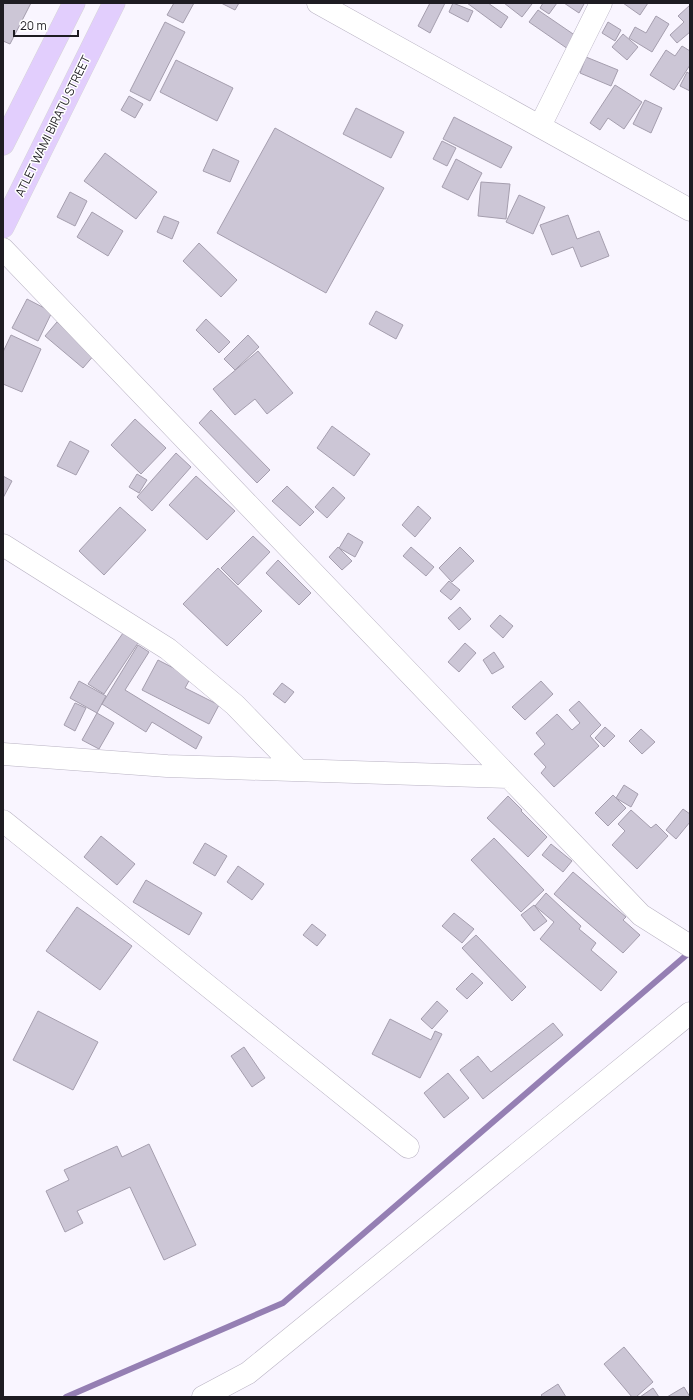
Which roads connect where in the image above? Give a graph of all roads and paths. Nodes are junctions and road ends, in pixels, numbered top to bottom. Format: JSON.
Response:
{"nodes":[{"id":1,"x":74,"y":3,"type":"edge"},
{"id":2,"x":114,"y":3,"type":"edge"},
{"id":3,"x":318,"y":3,"type":"edge"},
{"id":4,"x":594,"y":5,"type":"edge"},
{"id":5,"x":540,"y":126,"type":"junction"},
{"id":6,"x":3,"y":144,"type":"edge"},
{"id":7,"x":690,"y":210,"type":"edge"},
{"id":8,"x":3,"y":227,"type":"edge"},
{"id":9,"x":3,"y":249,"type":"edge"},
{"id":10,"x":3,"y":545,"type":"edge"},
{"id":11,"x":3,"y":754,"type":"edge"},
{"id":12,"x":298,"y":770,"type":"junction"},
{"id":13,"x":508,"y":777,"type":"junction"},
{"id":14,"x":3,"y":820,"type":"edge"},
{"id":15,"x":690,"y":946,"type":"edge"},
{"id":16,"x":690,"y":1013,"type":"edge"},
{"id":17,"x":408,"y":1148,"type":"dead end"},
{"id":18,"x":203,"y":1397,"type":"edge"}],
"edges":[{"from":1,"to":6,"type":"main road"},
{"from":2,"to":8,"type":"main road","name":"ATLET WAMI BIRATU STREET"},
{"from":3,"to":5,"type":"street"},
{"from":4,"to":5,"type":"street"},
{"from":5,"to":7,"type":"street"},
{"from":9,"to":13,"type":"street"},
{"from":10,"to":12,"type":"street"},
{"from":11,"to":12,"type":"street"},
{"from":12,"to":13,"type":"street"},
{"from":13,"to":15,"type":"street"},
{"from":14,"to":17,"type":"street"},
{"from":16,"to":18,"type":"street"}]}
